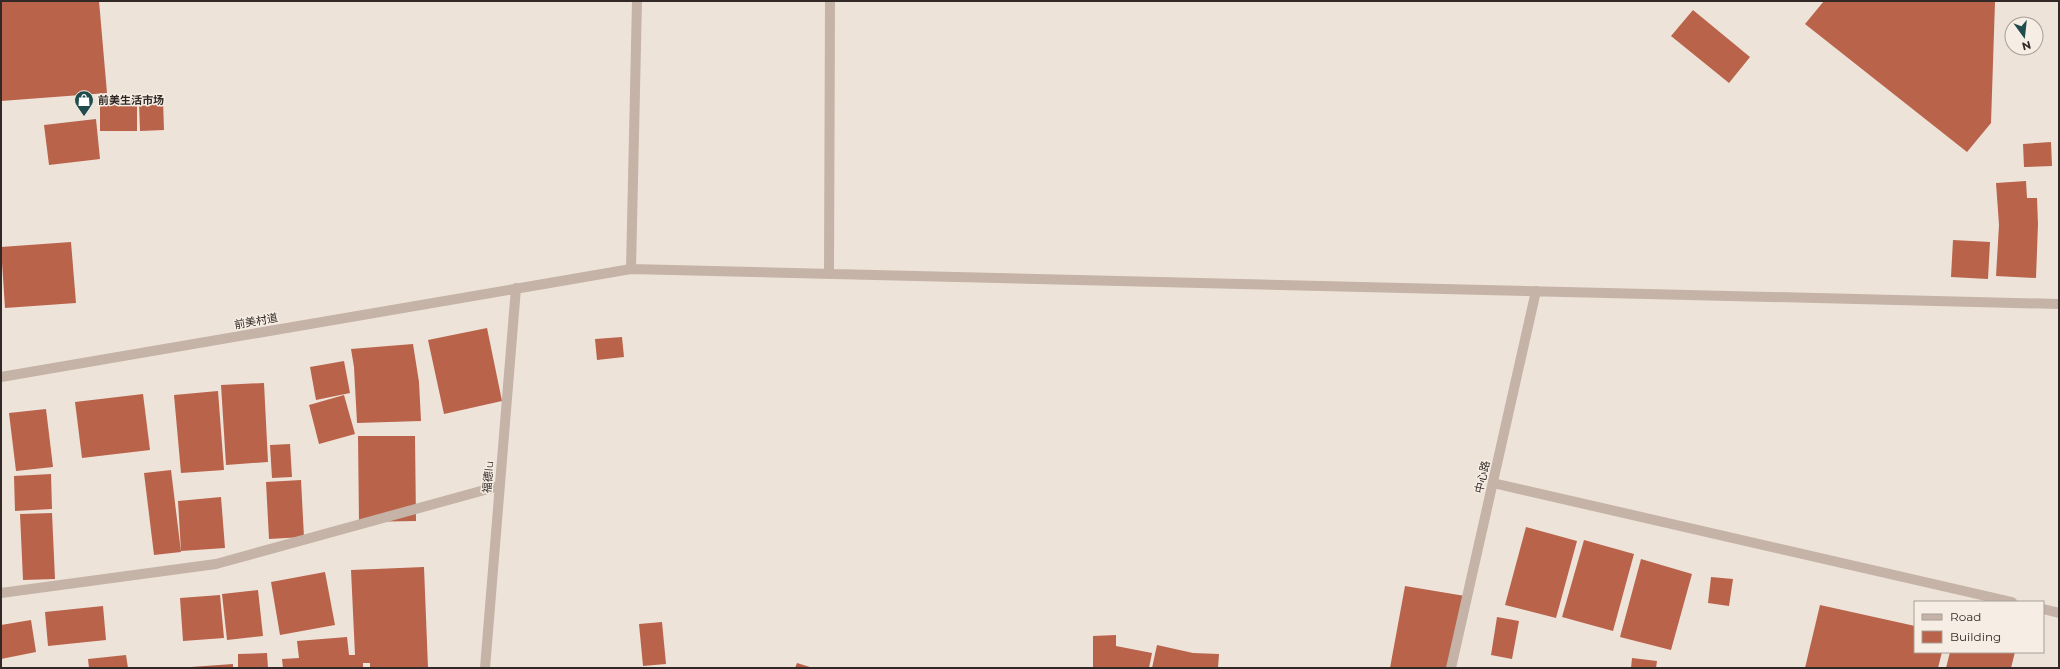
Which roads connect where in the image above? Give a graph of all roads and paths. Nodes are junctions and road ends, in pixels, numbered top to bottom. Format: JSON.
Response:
{"nodes":[{"id":1,"x":637,"y":1,"type":"edge"},
{"id":2,"x":830,"y":1,"type":"edge"},
{"id":3,"x":631,"y":269,"type":"junction"},
{"id":4,"x":829,"y":274,"type":"junction"},
{"id":5,"x":516,"y":288,"type":"junction"},
{"id":6,"x":1536,"y":291,"type":"junction"},
{"id":7,"x":2059,"y":304,"type":"edge"},
{"id":8,"x":1,"y":377,"type":"edge"},
{"id":9,"x":1493,"y":483,"type":"junction"},
{"id":10,"x":500,"y":486,"type":"junction"},
{"id":11,"x":1,"y":593,"type":"edge"},
{"id":12,"x":2008,"y":601,"type":"edge"},
{"id":13,"x":2044,"y":609,"type":"edge"},
{"id":14,"x":2059,"y":613,"type":"edge"},
{"id":15,"x":485,"y":668,"type":"edge"},
{"id":16,"x":1451,"y":668,"type":"edge"}],
"edges":[{"from":1,"to":3,"type":"street"},
{"from":2,"to":4,"type":"street"},
{"from":3,"to":4,"type":"street","name":"前美村道"},
{"from":3,"to":5,"type":"street","name":"前美村道"},
{"from":4,"to":6,"type":"street","name":"前美村道"},
{"from":5,"to":8,"type":"street","name":"前美村道"},
{"from":5,"to":10,"type":"street","name":"福德lu"},
{"from":6,"to":7,"type":"street","name":"前美村道"},
{"from":6,"to":9,"type":"street","name":"中心路"},
{"from":9,"to":12,"type":"street"},
{"from":9,"to":16,"type":"street","name":"中心路"},
{"from":10,"to":11,"type":"street"},
{"from":10,"to":15,"type":"street","name":"福德lu"},
{"from":13,"to":14,"type":"street"}]}
